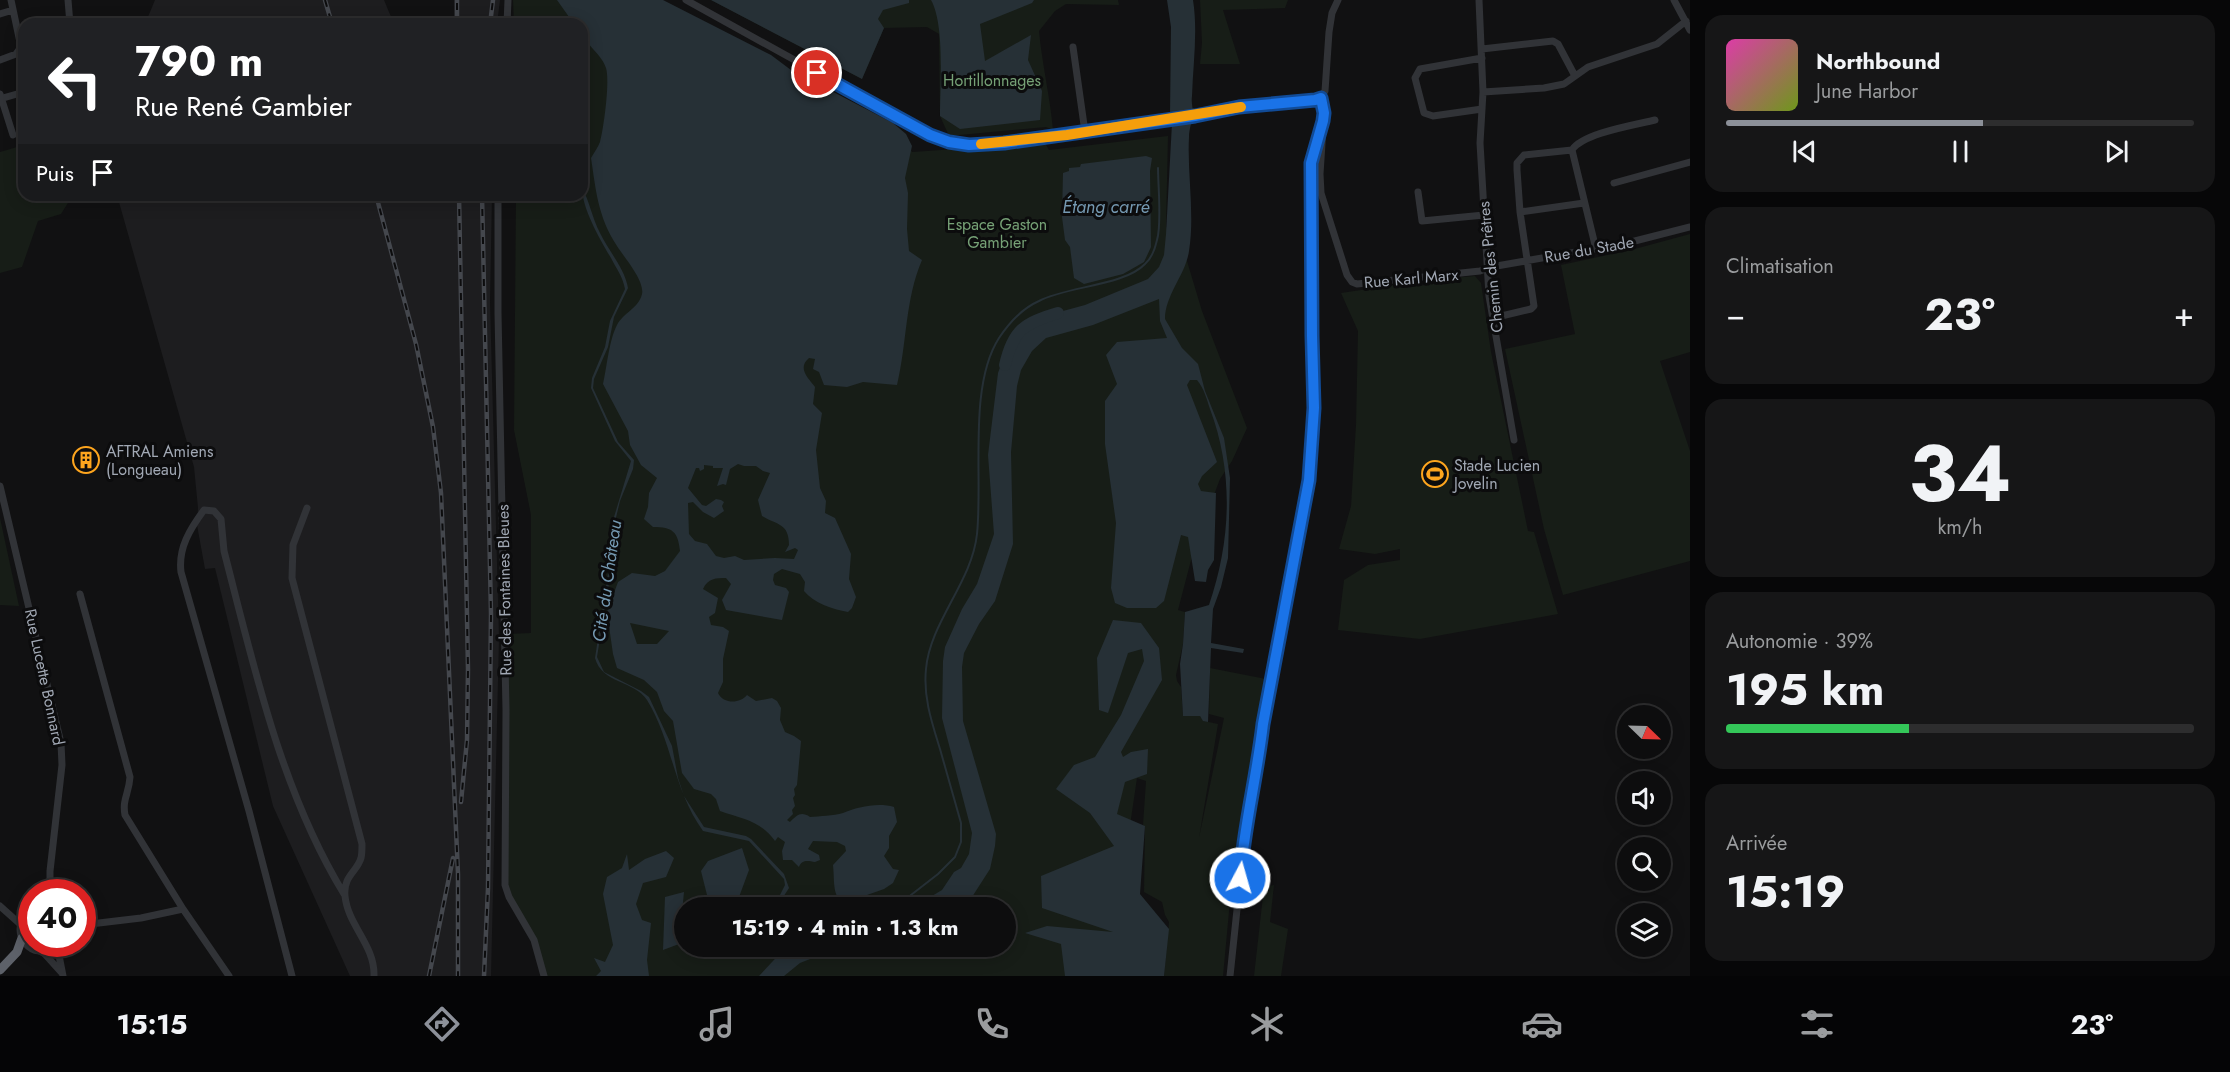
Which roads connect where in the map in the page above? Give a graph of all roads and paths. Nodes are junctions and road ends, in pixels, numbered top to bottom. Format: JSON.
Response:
{"nodes":[{"id":1,"x":11,"y":0,"type":"edge"},
{"id":2,"x":68,"y":0,"type":"edge"},
{"id":3,"x":508,"y":0,"type":"edge"},
{"id":4,"x":686,"y":0,"type":"edge"},
{"id":5,"x":1338,"y":0,"type":"edge"},
{"id":6,"x":1479,"y":0,"type":"edge"},
{"id":7,"x":1674,"y":0,"type":"edge"},
{"id":8,"x":13,"y":10,"type":"junction"},
{"id":9,"x":0,"y":14,"type":"edge"},
{"id":10,"x":70,"y":18,"type":"edge"},
{"id":11,"x":507,"y":18,"type":"edge"},
{"id":12,"x":1686,"y":21,"type":"junction"},
{"id":13,"x":1690,"y":30,"type":"edge"},
{"id":14,"x":18,"y":33,"type":"edge"},
{"id":15,"x":1073,"y":47,"type":"dead end"},
{"id":16,"x":1482,"y":49,"type":"junction"},
{"id":17,"x":18,"y":51,"type":"edge"},
{"id":18,"x":1482,"y":58,"type":"junction"},
{"id":19,"x":0,"y":60,"type":"edge"},
{"id":20,"x":1575,"y":76,"type":"junction"},
{"id":21,"x":1483,"y":92,"type":"junction"},
{"id":22,"x":18,"y":93,"type":"edge"},
{"id":23,"x":0,"y":97,"type":"edge"},
{"id":24,"x":1321,"y":98,"type":"junction"},
{"id":25,"x":1482,"y":109,"type":"junction"},
{"id":26,"x":1655,"y":120,"type":"dead end"},
{"id":27,"x":1321,"y":127,"type":"junction"},
{"id":28,"x":1085,"y":132,"type":"junction"},
{"id":29,"x":13,"y":135,"type":"dead end"},
{"id":30,"x":1572,"y":150,"type":"junction"},
{"id":31,"x":1690,"y":162,"type":"edge"},
{"id":32,"x":1614,"y":183,"type":"dead end"},
{"id":33,"x":1418,"y":192,"type":"dead end"},
{"id":34,"x":498,"y":201,"type":"edge"},
{"id":35,"x":1584,"y":203,"type":"junction"},
{"id":36,"x":1520,"y":212,"type":"junction"},
{"id":37,"x":1484,"y":215,"type":"junction"},
{"id":38,"x":1690,"y":227,"type":"edge"},
{"id":39,"x":1596,"y":249,"type":"junction"},
{"id":40,"x":1528,"y":260,"type":"junction"},
{"id":41,"x":1488,"y":268,"type":"junction"},
{"id":42,"x":1493,"y":318,"type":"junction"},
{"id":43,"x":1514,"y":440,"type":"dead end"},
{"id":44,"x":0,"y":486,"type":"edge"},
{"id":45,"x":307,"y":508,"type":"dead end"},
{"id":46,"x":80,"y":594,"type":"dead end"},
{"id":47,"x":50,"y":871,"type":"junction"},
{"id":48,"x":47,"y":879,"type":"edge"},
{"id":49,"x":50,"y":879,"type":"edge"},
{"id":50,"x":344,"y":894,"type":"junction"},
{"id":51,"x":0,"y":906,"type":"edge"},
{"id":52,"x":183,"y":909,"type":"junction"},
{"id":53,"x":18,"y":913,"type":"edge"},
{"id":54,"x":10,"y":914,"type":"junction"},
{"id":55,"x":18,"y":922,"type":"edge"},
{"id":56,"x":96,"y":923,"type":"edge"},
{"id":57,"x":18,"y":949,"type":"edge"},
{"id":58,"x":47,"y":957,"type":"edge"},
{"id":59,"x":60,"y":957,"type":"edge"},
{"id":60,"x":0,"y":970,"type":"edge"},
{"id":61,"x":63,"y":975,"type":"edge"},
{"id":62,"x":230,"y":976,"type":"edge"},
{"id":63,"x":292,"y":976,"type":"edge"},
{"id":64,"x":374,"y":976,"type":"edge"},
{"id":65,"x":544,"y":976,"type":"edge"},
{"id":66,"x":1230,"y":976,"type":"edge"}],
"edges":[{"from":1,"to":8,"type":"street"},
{"from":2,"to":10,"type":"street"},
{"from":3,"to":11,"type":"street"},
{"from":4,"to":28,"type":"street"},
{"from":5,"to":24,"type":"street"},
{"from":6,"to":16,"type":"street","name":"Chemin des Prêtres"},
{"from":7,"to":12,"type":"street"},
{"from":8,"to":9,"type":"street"},
{"from":8,"to":14,"type":"street"},
{"from":12,"to":13,"type":"street"},
{"from":12,"to":20,"type":"street"},
{"from":15,"to":28,"type":"street"},
{"from":16,"to":18,"type":"street","name":"Chemin des Prêtres"},
{"from":16,"to":20,"type":"street"},
{"from":17,"to":19,"type":"street"},
{"from":18,"to":21,"type":"street","name":"Chemin des Prêtres"},
{"from":18,"to":25,"type":"street"},
{"from":20,"to":21,"type":"street"},
{"from":21,"to":25,"type":"street","name":"Chemin des Prêtres"},
{"from":22,"to":23,"type":"street"},
{"from":23,"to":29,"type":"street"},
{"from":24,"to":27,"type":"street","name":"Rue Karl Marx"},
{"from":24,"to":28,"type":"street"},
{"from":25,"to":37,"type":"street","name":"Chemin des Prêtres"},
{"from":26,"to":30,"type":"street"},
{"from":27,"to":41,"type":"street","name":"Rue Karl Marx"},
{"from":27,"to":66,"type":"street"},
{"from":30,"to":35,"type":"street"},
{"from":30,"to":36,"type":"street"},
{"from":31,"to":32,"type":"street"},
{"from":33,"to":37,"type":"street"},
{"from":34,"to":65,"type":"street","name":"Rue des Fontaines Bleues"},
{"from":35,"to":36,"type":"street"},
{"from":35,"to":39,"type":"street"},
{"from":36,"to":40,"type":"street"},
{"from":37,"to":41,"type":"street","name":"Chemin des Prêtres"},
{"from":38,"to":39,"type":"street","name":"Rue du Stade"},
{"from":39,"to":40,"type":"street","name":"Rue du Stade"},
{"from":40,"to":41,"type":"street","name":"Rue du Stade"},
{"from":40,"to":42,"type":"street"},
{"from":41,"to":42,"type":"street","name":"Chemin des Prêtres"},
{"from":42,"to":43,"type":"street","name":"Chemin des Prêtres"},
{"from":44,"to":47,"type":"street","name":"Rue Lucette Bonnard"},
{"from":45,"to":50,"type":"street"},
{"from":46,"to":52,"type":"street"},
{"from":47,"to":48,"type":"street","name":"Rue Lucette Bonnard"},
{"from":47,"to":49,"type":"street","name":"Rue Lucette Bonnard"},
{"from":50,"to":63,"type":"street"},
{"from":50,"to":64,"type":"street"},
{"from":51,"to":54,"type":"street"},
{"from":52,"to":56,"type":"street"},
{"from":52,"to":62,"type":"street"},
{"from":53,"to":54,"type":"street"},
{"from":54,"to":55,"type":"street"},
{"from":57,"to":60,"type":"highway"},
{"from":58,"to":61,"type":"street"},
{"from":59,"to":61,"type":"street"}]}
